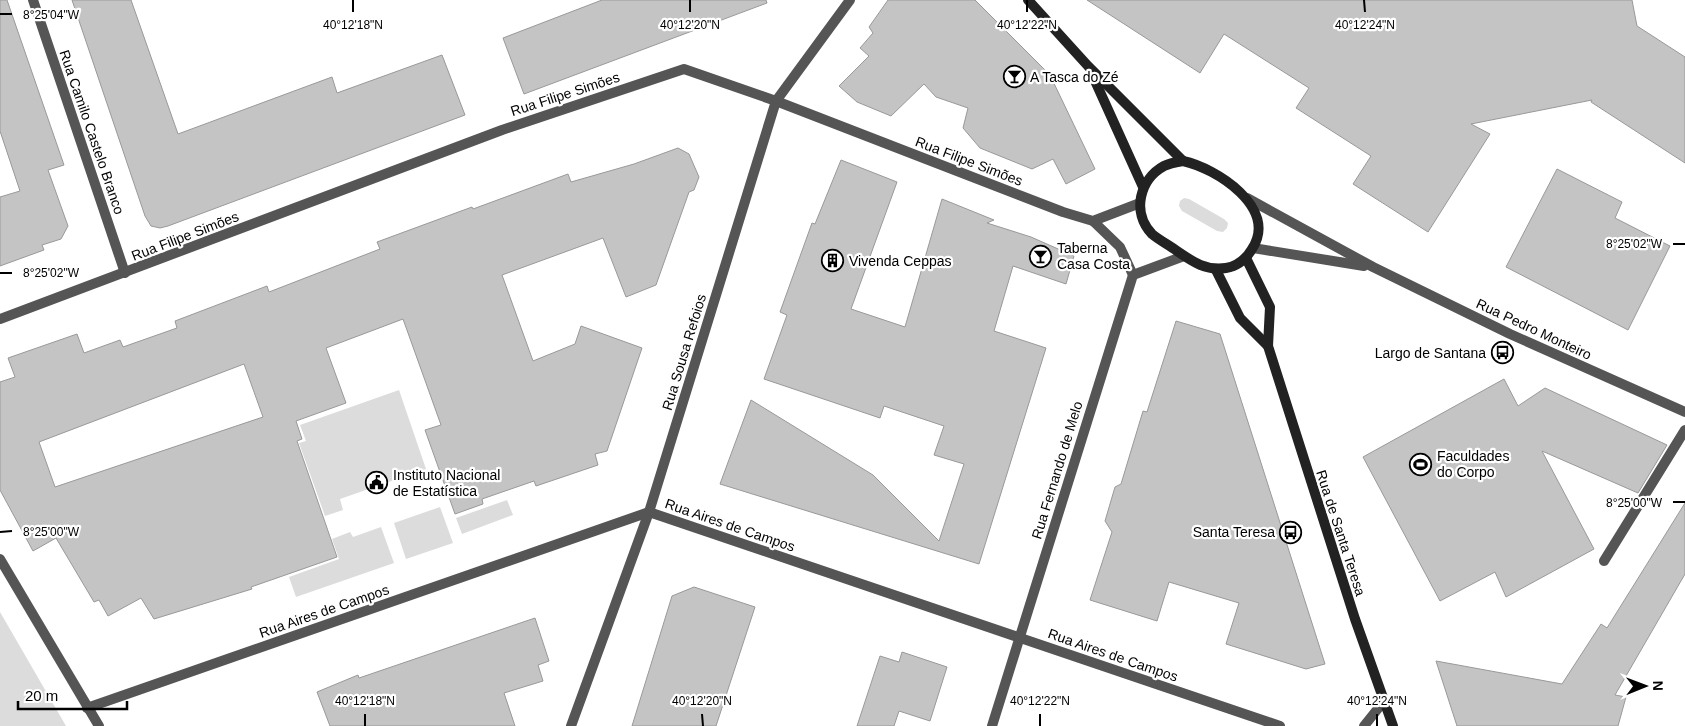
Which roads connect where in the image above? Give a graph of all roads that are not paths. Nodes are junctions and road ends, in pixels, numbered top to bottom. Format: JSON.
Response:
{"nodes":[{"id":1,"x":33,"y":0,"type":"edge"},
{"id":2,"x":850,"y":0,"type":"edge"},
{"id":3,"x":1028,"y":0,"type":"edge"},
{"id":4,"x":1088,"y":66,"type":"junction"},
{"id":5,"x":776,"y":101,"type":"junction"},
{"id":6,"x":1183,"y":161,"type":"junction"},
{"id":7,"x":1143,"y":187,"type":"junction"},
{"id":8,"x":1247,"y":198,"type":"junction"},
{"id":9,"x":1140,"y":203,"type":"junction"},
{"id":10,"x":1093,"y":222,"type":"junction"},
{"id":11,"x":1253,"y":248,"type":"junction"},
{"id":12,"x":1184,"y":256,"type":"junction"},
{"id":13,"x":1246,"y":258,"type":"junction"},
{"id":14,"x":1373,"y":267,"type":"junction"},
{"id":15,"x":1216,"y":270,"type":"junction"},
{"id":16,"x":125,"y":273,"type":"junction"},
{"id":17,"x":1133,"y":275,"type":"junction"},
{"id":18,"x":0,"y":319,"type":"edge"},
{"id":19,"x":1268,"y":346,"type":"junction"},
{"id":20,"x":1685,"y":412,"type":"edge"},
{"id":21,"x":1685,"y":430,"type":"edge"},
{"id":22,"x":649,"y":512,"type":"junction"},
{"id":23,"x":0,"y":559,"type":"edge"},
{"id":24,"x":1604,"y":561,"type":"dead end"},
{"id":25,"x":1019,"y":638,"type":"junction"},
{"id":26,"x":1384,"y":701,"type":"junction"},
{"id":27,"x":87,"y":708,"type":"junction"},
{"id":28,"x":99,"y":726,"type":"edge"},
{"id":29,"x":571,"y":726,"type":"edge"},
{"id":30,"x":992,"y":726,"type":"edge"},
{"id":31,"x":1280,"y":726,"type":"edge"},
{"id":32,"x":1364,"y":726,"type":"edge"},
{"id":33,"x":1393,"y":726,"type":"edge"}],
"edges":[{"from":1,"to":16,"type":"street","name":"Rua Camilo Castelo Branco"},
{"from":2,"to":5,"type":"street","name":"Rua Sousa Refoios"},
{"from":3,"to":4,"type":"main road"},
{"from":4,"to":6,"type":"main road"},
{"from":4,"to":7,"type":"main road"},
{"from":5,"to":10,"type":"street","name":"Rua Filipe Simões"},
{"from":5,"to":16,"type":"street","name":"Rua Filipe Simões"},
{"from":5,"to":22,"type":"street","name":"Rua Sousa Refoios"},
{"from":6,"to":7,"type":"main road"},
{"from":6,"to":8,"type":"main road"},
{"from":7,"to":9,"type":"main road"},
{"from":8,"to":11,"type":"main road"},
{"from":8,"to":14,"type":"street"},
{"from":9,"to":10,"type":"street"},
{"from":9,"to":12,"type":"main road"},
{"from":10,"to":17,"type":"street"},
{"from":11,"to":13,"type":"main road"},
{"from":11,"to":14,"type":"street"},
{"from":12,"to":15,"type":"main road"},
{"from":12,"to":17,"type":"street"},
{"from":13,"to":15,"type":"main road"},
{"from":13,"to":19,"type":"main road","name":"Rua de Santa Teresa"},
{"from":14,"to":20,"type":"street","name":"Rua Pedro Monteiro"},
{"from":15,"to":19,"type":"main road","name":"Rua de Santa Teresa"},
{"from":16,"to":18,"type":"street","name":"Rua Filipe Simões"},
{"from":17,"to":25,"type":"street","name":"Rua Fernando de Melo"},
{"from":19,"to":26,"type":"main road","name":"Rua de Santa Teresa"},
{"from":21,"to":24,"type":"street"},
{"from":22,"to":25,"type":"street","name":"Rua Aires de Campos"},
{"from":22,"to":27,"type":"street","name":"Rua Aires de Campos"},
{"from":22,"to":29,"type":"street","name":"Rua Sousa Refoios"},
{"from":23,"to":27,"type":"street"},
{"from":25,"to":30,"type":"street","name":"Rua Fernando de Melo"},
{"from":25,"to":31,"type":"street","name":"Rua Aires de Campos"},
{"from":26,"to":32,"type":"street"},
{"from":26,"to":33,"type":"main road","name":"Rua de Santa Teresa"},
{"from":27,"to":28,"type":"street"}]}
